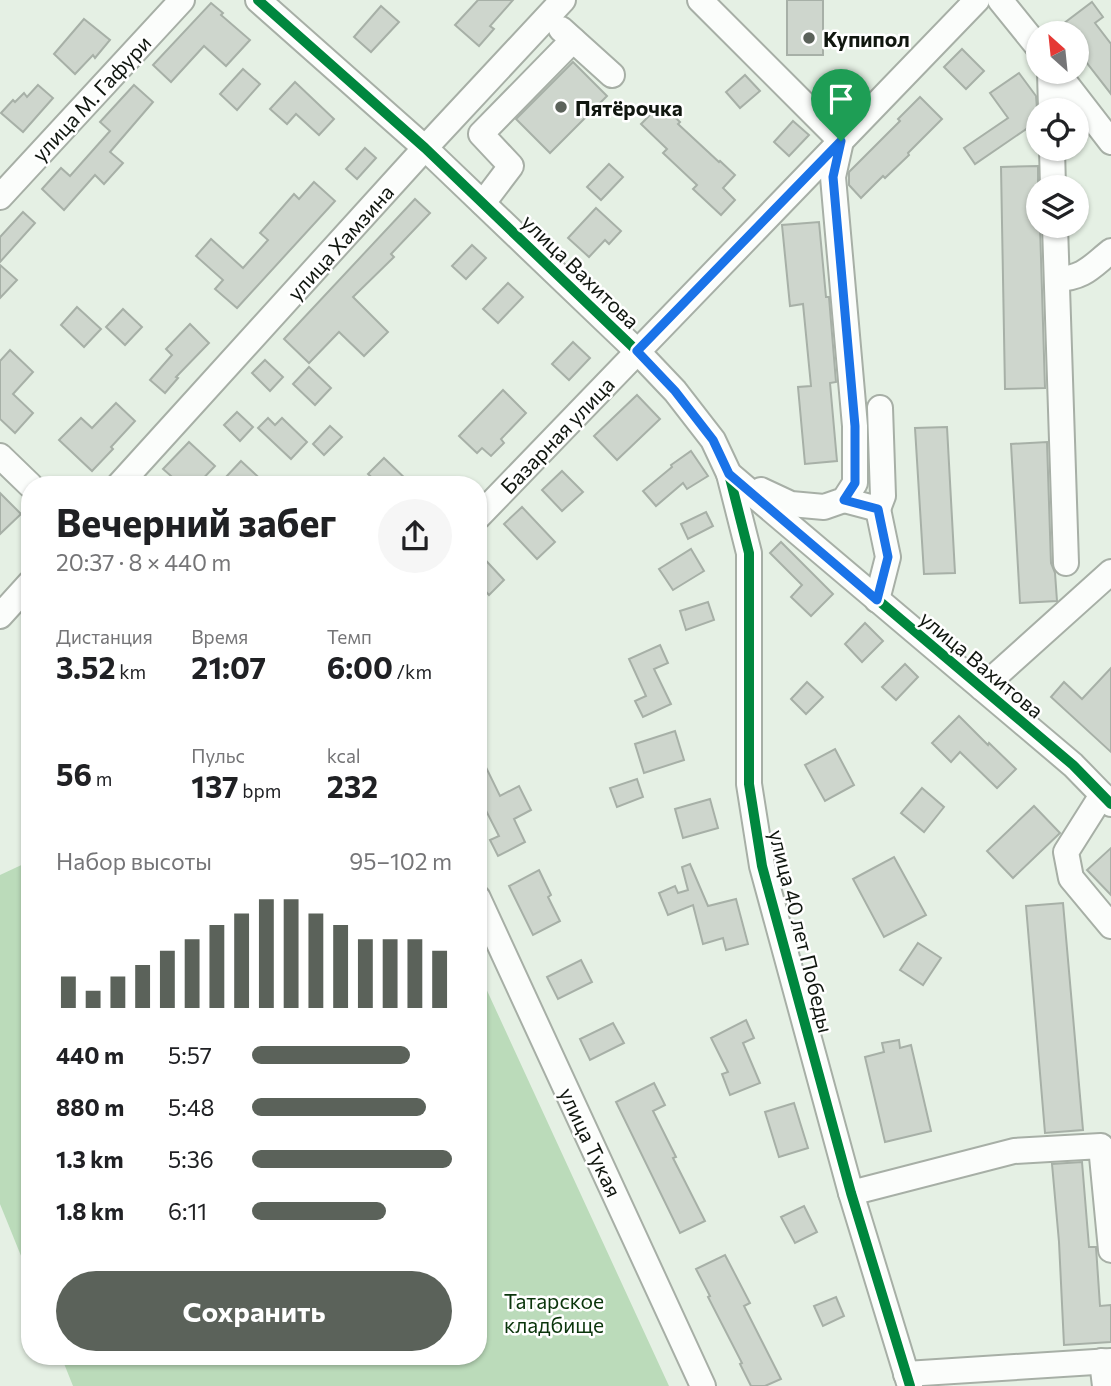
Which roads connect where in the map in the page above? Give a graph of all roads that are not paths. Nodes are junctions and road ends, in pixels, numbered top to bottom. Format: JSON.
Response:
{"nodes":[{"id":1,"x":182,"y":0,"type":"edge"},
{"id":2,"x":258,"y":0,"type":"edge"},
{"id":3,"x":699,"y":0,"type":"edge"},
{"id":4,"x":978,"y":0,"type":"edge"},
{"id":5,"x":1000,"y":0,"type":"edge"},
{"id":6,"x":555,"y":8,"type":"edge"},
{"id":7,"x":1026,"y":32,"type":"edge"},
{"id":8,"x":573,"y":40,"type":"junction"},
{"id":9,"x":612,"y":75,"type":"dead end"},
{"id":10,"x":1066,"y":84,"type":"edge"},
{"id":11,"x":841,"y":141,"type":"junction"},
{"id":12,"x":1111,"y":142,"type":"edge"},
{"id":13,"x":425,"y":148,"type":"junction"},
{"id":14,"x":0,"y":197,"type":"edge"},
{"id":15,"x":482,"y":203,"type":"junction"},
{"id":16,"x":1055,"y":238,"type":"edge"},
{"id":17,"x":1111,"y":251,"type":"edge"},
{"id":18,"x":1056,"y":279,"type":"junction"},
{"id":19,"x":637,"y":351,"type":"junction"},
{"id":20,"x":880,"y":408,"type":"dead end"},
{"id":21,"x":0,"y":456,"type":"edge"},
{"id":22,"x":729,"y":474,"type":"junction"},
{"id":23,"x":21,"y":476,"type":"edge"},
{"id":24,"x":127,"y":476,"type":"edge"},
{"id":25,"x":844,"y":500,"type":"junction"},
{"id":26,"x":487,"y":508,"type":"edge"},
{"id":27,"x":878,"y":509,"type":"junction"},
{"id":28,"x":1066,"y":563,"type":"dead end"},
{"id":29,"x":1111,"y":572,"type":"edge"},
{"id":30,"x":21,"y":593,"type":"edge"},
{"id":31,"x":877,"y":600,"type":"junction"},
{"id":32,"x":0,"y":617,"type":"edge"},
{"id":33,"x":982,"y":688,"type":"junction"},
{"id":34,"x":1107,"y":799,"type":"edge"},
{"id":35,"x":487,"y":918,"type":"edge"},
{"id":36,"x":1111,"y":926,"type":"edge"},
{"id":37,"x":851,"y":1193,"type":"junction"},
{"id":38,"x":1111,"y":1250,"type":"edge"},
{"id":39,"x":1107,"y":1361,"type":"edge"},
{"id":40,"x":908,"y":1380,"type":"edge"},
{"id":41,"x":703,"y":1386,"type":"edge"},
{"id":42,"x":1105,"y":1386,"type":"edge"}],
"edges":[{"from":1,"to":14,"type":"street","name":"улица М. Гафури"},
{"from":2,"to":13,"type":"street","name":"улица Вахитова"},
{"from":3,"to":11,"type":"street"},
{"from":4,"to":11,"type":"street","name":"Базарная улица"},
{"from":5,"to":7,"type":"street"},
{"from":6,"to":8,"type":"street"},
{"from":6,"to":13,"type":"street","name":"улица Хамзина"},
{"from":8,"to":9,"type":"street"},
{"from":8,"to":15,"type":"street"},
{"from":10,"to":12,"type":"street"},
{"from":11,"to":19,"type":"street","name":"Базарная улица"},
{"from":11,"to":25,"type":"street"},
{"from":13,"to":15,"type":"street","name":"улица Вахитова"},
{"from":13,"to":24,"type":"street","name":"улица Хамзина"},
{"from":15,"to":19,"type":"street","name":"улица Вахитова"},
{"from":16,"to":18,"type":"street"},
{"from":17,"to":18,"type":"street"},
{"from":18,"to":28,"type":"street"},
{"from":19,"to":22,"type":"street","name":"улица Вахитова"},
{"from":19,"to":26,"type":"street","name":"Базарная улица"},
{"from":20,"to":27,"type":"street"},
{"from":21,"to":23,"type":"street"},
{"from":22,"to":25,"type":"street"},
{"from":22,"to":31,"type":"street","name":"улица Вахитова"},
{"from":22,"to":37,"type":"street","name":"улица 40 лет Победы"},
{"from":25,"to":27,"type":"street"},
{"from":27,"to":31,"type":"street"},
{"from":29,"to":33,"type":"street"},
{"from":30,"to":32,"type":"street"},
{"from":31,"to":33,"type":"street","name":"улица Вахитова"},
{"from":33,"to":34,"type":"street","name":"улица Вахитова"},
{"from":34,"to":36,"type":"street"},
{"from":35,"to":41,"type":"street","name":"улица Тукая"},
{"from":37,"to":38,"type":"street"},
{"from":37,"to":40,"type":"street","name":"улица 40 лет Победы"},
{"from":39,"to":40,"type":"street"},
{"from":39,"to":42,"type":"street"}]}
